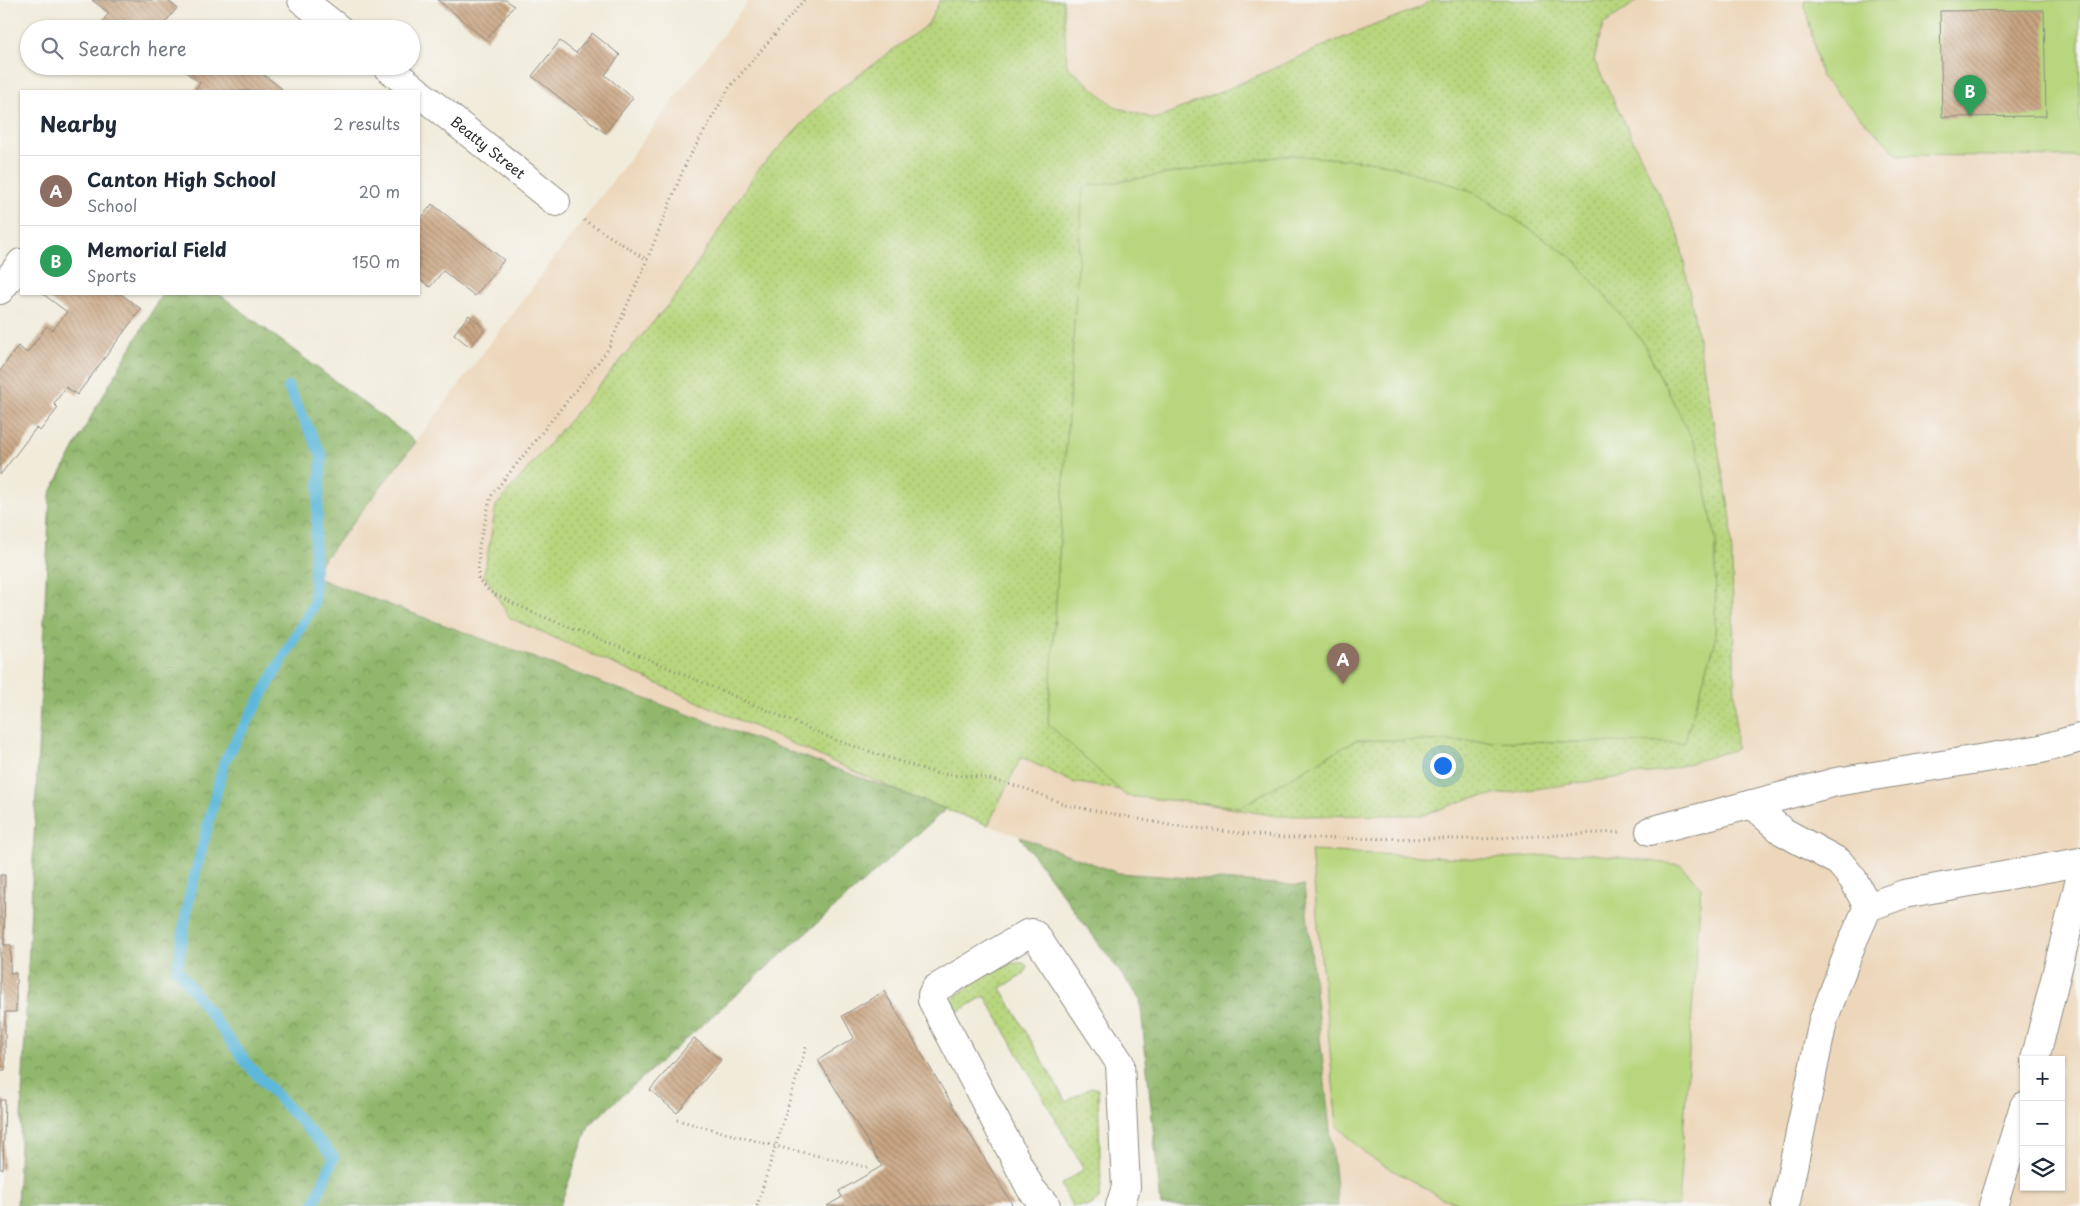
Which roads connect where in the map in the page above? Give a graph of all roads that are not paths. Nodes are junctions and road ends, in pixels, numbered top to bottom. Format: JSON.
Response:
{"nodes":[{"id":1,"x":397,"y":75,"type":"edge"},
{"id":2,"x":416,"y":90,"type":"edge"},
{"id":3,"x":420,"y":94,"type":"edge"},
{"id":4,"x":556,"y":202,"type":"road end"},
{"id":5,"x":20,"y":264,"type":"edge"},
{"id":6,"x":0,"y":290,"type":"edge"},
{"id":7,"x":2080,"y":738,"type":"edge"},
{"id":8,"x":1751,"y":804,"type":"junction"},
{"id":9,"x":1650,"y":831,"type":"road end"},
{"id":10,"x":2080,"y":862,"type":"edge"},
{"id":11,"x":2080,"y":878,"type":"edge"},
{"id":12,"x":1868,"y":907,"type":"junction"},
{"id":13,"x":2036,"y":1056,"type":"edge"},
{"id":14,"x":2020,"y":1119,"type":"edge"},
{"id":15,"x":1046,"y":1206,"type":"edge"},
{"id":16,"x":1120,"y":1206,"type":"edge"},
{"id":17,"x":1785,"y":1206,"type":"edge"},
{"id":18,"x":1993,"y":1206,"type":"edge"}],
"edges":[{"from":1,"to":2,"type":"street","name":"Beatty Street"},
{"from":3,"to":4,"type":"street","name":"Beatty Street"},
{"from":5,"to":6,"type":"street"},
{"from":7,"to":8,"type":"street"},
{"from":8,"to":9,"type":"street"},
{"from":8,"to":12,"type":"street"},
{"from":10,"to":12,"type":"street"},
{"from":11,"to":13,"type":"street"},
{"from":12,"to":17,"type":"street"},
{"from":14,"to":18,"type":"street"},
{"from":15,"to":16,"type":"street"}]}
